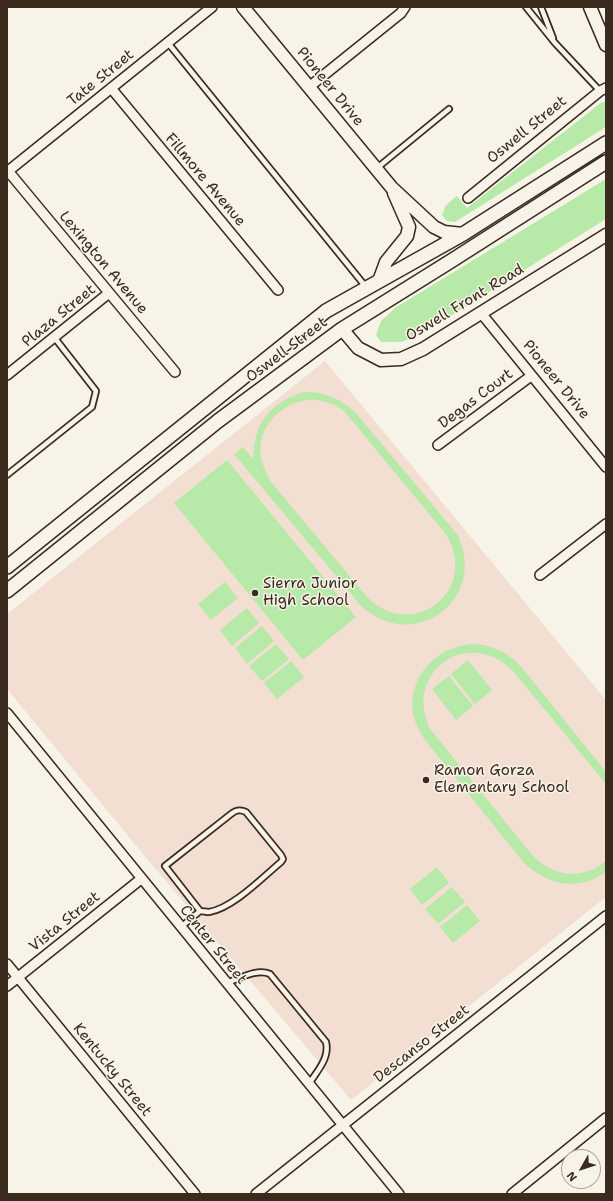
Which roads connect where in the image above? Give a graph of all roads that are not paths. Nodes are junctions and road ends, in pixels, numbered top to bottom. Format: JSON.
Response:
{"nodes":[{"id":1,"x":212,"y":7,"type":"edge"},
{"id":2,"x":243,"y":7,"type":"edge"},
{"id":3,"x":405,"y":7,"type":"edge"},
{"id":4,"x":526,"y":7,"type":"edge"},
{"id":5,"x":541,"y":7,"type":"edge"},
{"id":6,"x":590,"y":7,"type":"edge"},
{"id":7,"x":168,"y":43,"type":"junction"},
{"id":8,"x":555,"y":43,"type":"junction"},
{"id":9,"x":606,"y":45,"type":"edge"},
{"id":10,"x":309,"y":87,"type":"junction"},
{"id":11,"x":111,"y":88,"type":"junction"},
{"id":12,"x":603,"y":89,"type":"edge"},
{"id":13,"x":449,"y":109,"type":"dead end"},
{"id":14,"x":606,"y":143,"type":"edge"},
{"id":15,"x":606,"y":162,"type":"edge"},
{"id":16,"x":376,"y":169,"type":"junction"},
{"id":17,"x":8,"y":171,"type":"edge"},
{"id":18,"x":392,"y":188,"type":"junction"},
{"id":19,"x":468,"y":198,"type":"dead end"},
{"id":20,"x":463,"y":234,"type":"junction"},
{"id":21,"x":606,"y":235,"type":"edge"},
{"id":22,"x":379,"y":281,"type":"junction"},
{"id":23,"x":367,"y":288,"type":"junction"},
{"id":24,"x":278,"y":290,"type":"dead end"},
{"id":25,"x":109,"y":293,"type":"junction"},
{"id":26,"x":481,"y":313,"type":"junction"},
{"id":27,"x":342,"y":329,"type":"junction"},
{"id":28,"x":54,"y":337,"type":"junction"},
{"id":29,"x":175,"y":372,"type":"dead end"},
{"id":30,"x":7,"y":375,"type":"edge"},
{"id":31,"x":531,"y":376,"type":"junction"},
{"id":32,"x":438,"y":445,"type":"dead end"},
{"id":33,"x":606,"y":467,"type":"edge"},
{"id":34,"x":7,"y":475,"type":"edge"},
{"id":35,"x":606,"y":524,"type":"edge"},
{"id":36,"x":7,"y":567,"type":"edge"},
{"id":37,"x":540,"y":575,"type":"dead end"},
{"id":38,"x":7,"y":591,"type":"edge"},
{"id":39,"x":7,"y":713,"type":"edge"},
{"id":40,"x":141,"y":879,"type":"junction"},
{"id":41,"x":200,"y":911,"type":"junction"},
{"id":42,"x":606,"y":916,"type":"edge"},
{"id":43,"x":181,"y":927,"type":"junction"},
{"id":44,"x":7,"y":964,"type":"edge"},
{"id":45,"x":18,"y":978,"type":"junction"},
{"id":46,"x":226,"y":983,"type":"junction"},
{"id":47,"x":7,"y":986,"type":"edge"},
{"id":48,"x":309,"y":1084,"type":"junction"},
{"id":49,"x":606,"y":1118,"type":"edge"},
{"id":50,"x":342,"y":1125,"type":"junction"},
{"id":51,"x":195,"y":1194,"type":"edge"},
{"id":52,"x":256,"y":1194,"type":"edge"},
{"id":53,"x":399,"y":1194,"type":"edge"},
{"id":54,"x":512,"y":1194,"type":"edge"}],
"edges":[{"from":1,"to":7,"type":"street","name":"Tate Street"},
{"from":2,"to":10,"type":"street","name":"Pioneer Drive"},
{"from":3,"to":10,"type":"street"},
{"from":4,"to":8,"type":"lane"},
{"from":5,"to":8,"type":"lane"},
{"from":6,"to":9,"type":"street"},
{"from":7,"to":11,"type":"street","name":"Tate Street"},
{"from":7,"to":23,"type":"lane"},
{"from":8,"to":12,"type":"lane"},
{"from":10,"to":16,"type":"street","name":"Pioneer Drive"},
{"from":11,"to":17,"type":"street","name":"Tate Street"},
{"from":11,"to":24,"type":"street","name":"Fillmore Avenue"},
{"from":12,"to":19,"type":"street","name":"Oswell Street"},
{"from":13,"to":16,"type":"lane"},
{"from":14,"to":20,"type":"main road","name":"Oswell Street"},
{"from":15,"to":27,"type":"main road","name":"Oswell Street"},
{"from":16,"to":18,"type":"street","name":"Pioneer Drive"},
{"from":17,"to":25,"type":"street","name":"Lexington Avenue"},
{"from":18,"to":20,"type":"street","name":"Pioneer Drive"},
{"from":18,"to":22,"type":"street","name":"Pioneer Drive"},
{"from":20,"to":22,"type":"main road","name":"Oswell Street"},
{"from":21,"to":26,"type":"street","name":"Oswell Front Road"},
{"from":22,"to":23,"type":"main road","name":"Oswell Street"},
{"from":23,"to":36,"type":"main road","name":"Oswell Street"},
{"from":25,"to":28,"type":"street","name":"Plaza Street"},
{"from":25,"to":29,"type":"street","name":"Lexington Avenue"},
{"from":26,"to":27,"type":"street","name":"Oswell Front Road"},
{"from":26,"to":31,"type":"street","name":"Pioneer Drive"},
{"from":27,"to":38,"type":"main road","name":"Oswell Street"},
{"from":28,"to":30,"type":"street","name":"Plaza Street"},
{"from":28,"to":34,"type":"lane"},
{"from":31,"to":32,"type":"street","name":"Degas Court"},
{"from":31,"to":33,"type":"street","name":"Pioneer Drive"},
{"from":35,"to":37,"type":"street"},
{"from":39,"to":40,"type":"street","name":"Center Street"},
{"from":40,"to":43,"type":"street","name":"Center Street"},
{"from":40,"to":45,"type":"street","name":"Vista Street"},
{"from":41,"to":41,"type":"lane"},
{"from":41,"to":43,"type":"lane"},
{"from":42,"to":50,"type":"street","name":"Descanso Street"},
{"from":43,"to":46,"type":"street","name":"Center Street"},
{"from":44,"to":45,"type":"street","name":"Kentucky Street"},
{"from":45,"to":47,"type":"street","name":"Vista Street"},
{"from":45,"to":51,"type":"street","name":"Kentucky Street"},
{"from":46,"to":48,"type":"street","name":"Center Street"},
{"from":46,"to":48,"type":"lane"},
{"from":48,"to":50,"type":"street","name":"Center Street"},
{"from":49,"to":54,"type":"street"},
{"from":50,"to":52,"type":"street","name":"Descanso Street"},
{"from":50,"to":53,"type":"street","name":"Center Street"}]}
